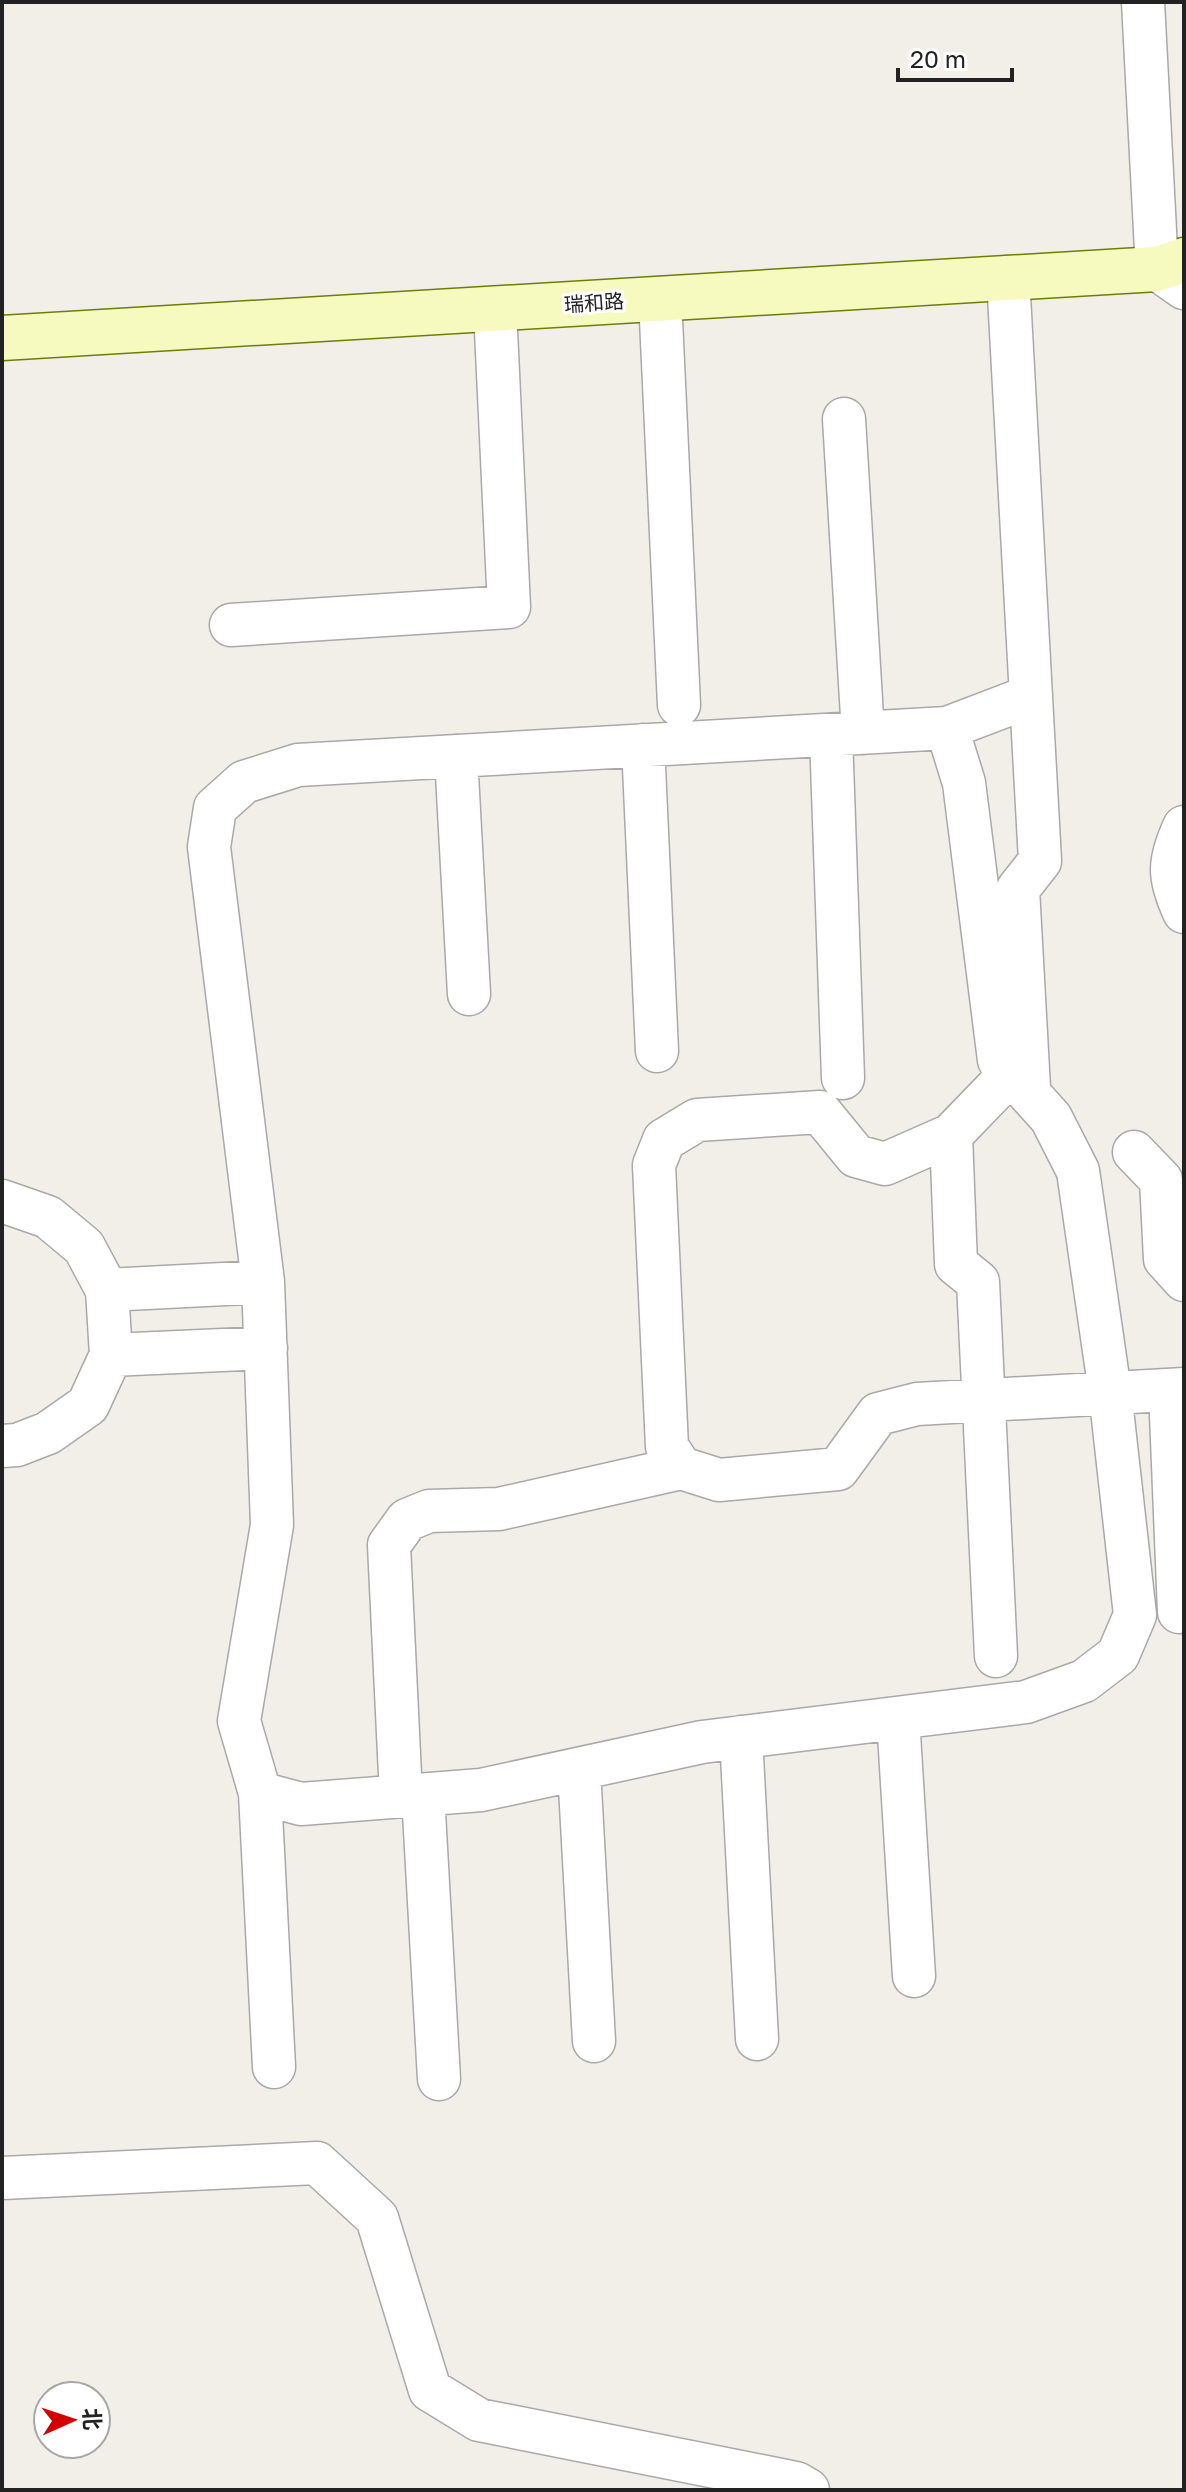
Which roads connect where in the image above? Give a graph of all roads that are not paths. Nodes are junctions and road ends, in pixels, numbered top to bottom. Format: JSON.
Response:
{"nodes":[{"id":1,"x":1143,"y":2,"type":"edge"},
{"id":2,"x":1175,"y":272,"type":"edge"},
{"id":3,"x":1008,"y":277,"type":"junction"},
{"id":4,"x":660,"y":298,"type":"junction"},
{"id":5,"x":495,"y":309,"type":"junction"},
{"id":6,"x":2,"y":338,"type":"edge"},
{"id":7,"x":844,"y":419,"type":"dead end"},
{"id":8,"x":231,"y":625,"type":"dead end"},
{"id":9,"x":1031,"y":696,"type":"junction"},
{"id":10,"x":679,"y":705,"type":"dead end"},
{"id":11,"x":947,"y":728,"type":"junction"},
{"id":12,"x":847,"y":734,"type":"junction"},
{"id":13,"x":643,"y":745,"type":"junction"},
{"id":14,"x":456,"y":756,"type":"junction"},
{"id":15,"x":1184,"y":827,"type":"edge"},
{"id":16,"x":1184,"y":912,"type":"edge"},
{"id":17,"x":469,"y":994,"type":"dead end"},
{"id":18,"x":657,"y":1051,"type":"dead end"},
{"id":19,"x":843,"y":1078,"type":"dead end"},
{"id":20,"x":1020,"y":1083,"type":"junction"},
{"id":21,"x":951,"y":1135,"type":"junction"},
{"id":22,"x":1134,"y":1152,"type":"dead end"},
{"id":23,"x":2,"y":1201,"type":"edge"},
{"id":24,"x":1184,"y":1280,"type":"edge"},
{"id":25,"x":263,"y":1282,"type":"junction"},
{"id":26,"x":107,"y":1290,"type":"junction"},
{"id":27,"x":266,"y":1348,"type":"junction"},
{"id":28,"x":111,"y":1355,"type":"junction"},
{"id":29,"x":1177,"y":1390,"type":"edge"},
{"id":30,"x":1110,"y":1392,"type":"junction"},
{"id":31,"x":983,"y":1400,"type":"junction"},
{"id":32,"x":2,"y":1446,"type":"edge"},
{"id":33,"x":681,"y":1468,"type":"junction"},
{"id":34,"x":1179,"y":1612,"type":"dead end"},
{"id":35,"x":996,"y":1656,"type":"dead end"},
{"id":36,"x":898,"y":1718,"type":"junction"},
{"id":37,"x":741,"y":1737,"type":"junction"},
{"id":38,"x":579,"y":1769,"type":"junction"},
{"id":39,"x":260,"y":1793,"type":"junction"},
{"id":40,"x":412,"y":1795,"type":"junction"},
{"id":41,"x":914,"y":1976,"type":"dead end"},
{"id":42,"x":757,"y":2039,"type":"dead end"},
{"id":43,"x":594,"y":2041,"type":"dead end"},
{"id":44,"x":274,"y":2067,"type":"dead end"},
{"id":45,"x":439,"y":2079,"type":"dead end"},
{"id":46,"x":2,"y":2178,"type":"edge"},
{"id":47,"x":808,"y":2490,"type":"edge"}],
"edges":[{"from":1,"to":2,"type":"street"},
{"from":2,"to":3,"type":"street","name":"瑞和路"},
{"from":3,"to":4,"type":"street","name":"瑞和路"},
{"from":3,"to":9,"type":"street"},
{"from":4,"to":5,"type":"street","name":"瑞和路"},
{"from":4,"to":10,"type":"street"},
{"from":5,"to":6,"type":"street","name":"瑞和路"},
{"from":5,"to":8,"type":"street"},
{"from":7,"to":12,"type":"street"},
{"from":9,"to":11,"type":"street"},
{"from":9,"to":20,"type":"street"},
{"from":11,"to":12,"type":"street"},
{"from":11,"to":20,"type":"street"},
{"from":12,"to":13,"type":"street"},
{"from":12,"to":19,"type":"street"},
{"from":13,"to":14,"type":"street"},
{"from":13,"to":18,"type":"street"},
{"from":14,"to":17,"type":"street"},
{"from":14,"to":25,"type":"street"},
{"from":15,"to":16,"type":"street"},
{"from":20,"to":21,"type":"street"},
{"from":20,"to":30,"type":"street"},
{"from":21,"to":31,"type":"street"},
{"from":21,"to":33,"type":"street"},
{"from":22,"to":24,"type":"street"},
{"from":23,"to":26,"type":"street"},
{"from":25,"to":26,"type":"street"},
{"from":25,"to":27,"type":"street"},
{"from":26,"to":28,"type":"street"},
{"from":27,"to":28,"type":"street"},
{"from":27,"to":39,"type":"street"},
{"from":28,"to":32,"type":"street"},
{"from":29,"to":30,"type":"street"},
{"from":29,"to":34,"type":"street"},
{"from":30,"to":31,"type":"street"},
{"from":30,"to":36,"type":"street"},
{"from":31,"to":33,"type":"street"},
{"from":31,"to":35,"type":"street"},
{"from":33,"to":40,"type":"street"},
{"from":36,"to":37,"type":"street"},
{"from":36,"to":41,"type":"street"},
{"from":37,"to":38,"type":"street"},
{"from":37,"to":42,"type":"street"},
{"from":38,"to":40,"type":"street"},
{"from":38,"to":43,"type":"street"},
{"from":39,"to":40,"type":"street"},
{"from":39,"to":44,"type":"street"},
{"from":40,"to":45,"type":"street"},
{"from":46,"to":47,"type":"street"}]}
